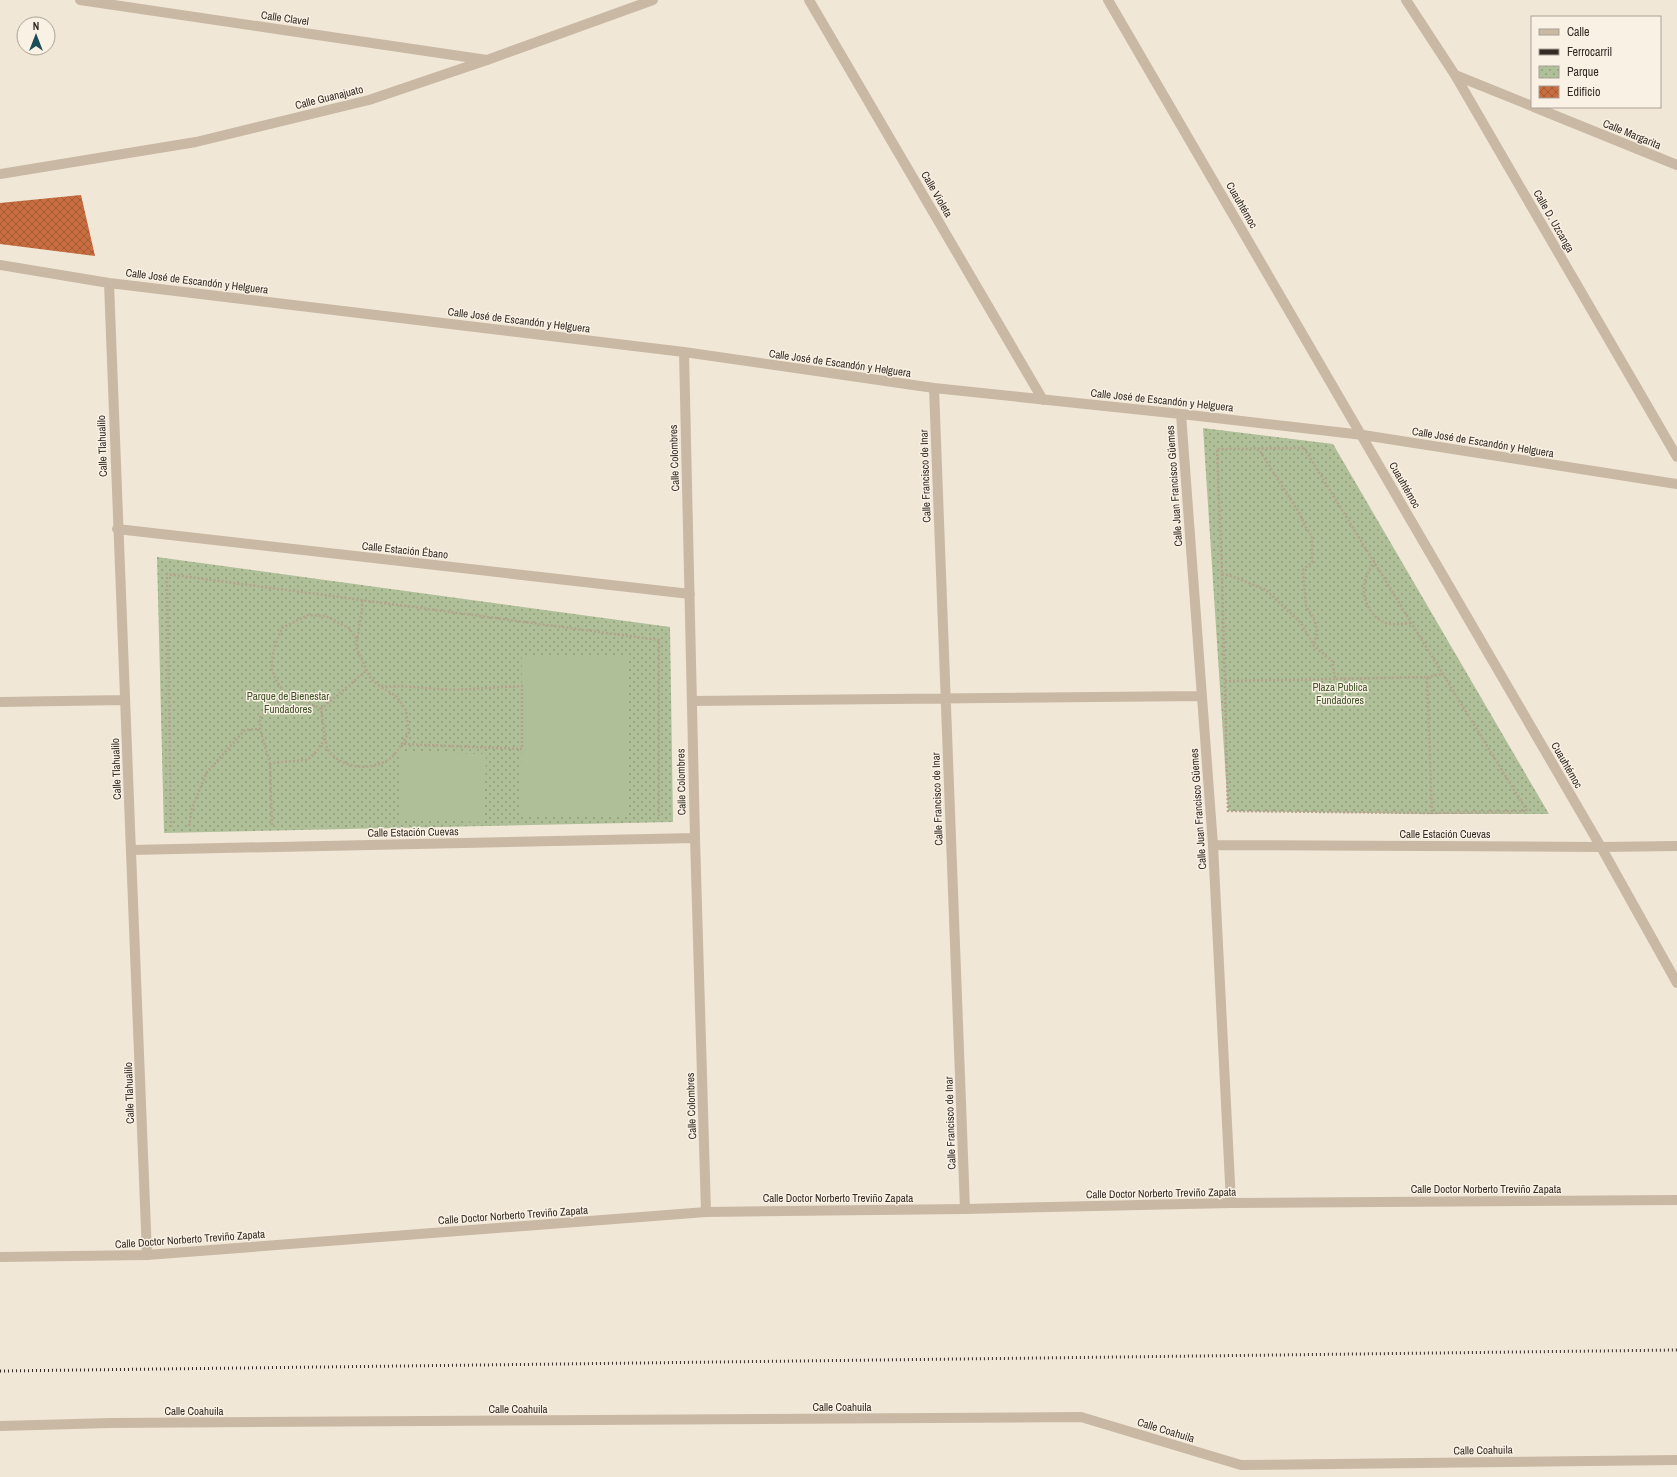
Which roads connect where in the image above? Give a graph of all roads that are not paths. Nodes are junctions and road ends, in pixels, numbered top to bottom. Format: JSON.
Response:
{"nodes":[{"id":1,"x":80,"y":0,"type":"edge"},
{"id":2,"x":653,"y":0,"type":"edge"},
{"id":3,"x":810,"y":0,"type":"edge"},
{"id":4,"x":1108,"y":0,"type":"edge"},
{"id":5,"x":1406,"y":0,"type":"edge"},
{"id":6,"x":637,"y":3,"type":"edge"},
{"id":7,"x":488,"y":60,"type":"junction"},
{"id":8,"x":1454,"y":75,"type":"junction"},
{"id":9,"x":1531,"y":106,"type":"edge"},
{"id":10,"x":1535,"y":108,"type":"edge"},
{"id":11,"x":1677,"y":165,"type":"edge"},
{"id":12,"x":0,"y":174,"type":"edge"},
{"id":13,"x":0,"y":265,"type":"edge"},
{"id":14,"x":109,"y":283,"type":"junction"},
{"id":15,"x":684,"y":352,"type":"junction"},
{"id":16,"x":934,"y":388,"type":"junction"},
{"id":17,"x":1043,"y":400,"type":"junction"},
{"id":18,"x":1181,"y":414,"type":"junction"},
{"id":19,"x":1362,"y":435,"type":"junction"},
{"id":20,"x":1677,"y":457,"type":"edge"},
{"id":21,"x":1677,"y":484,"type":"edge"},
{"id":22,"x":117,"y":529,"type":"junction"},
{"id":23,"x":690,"y":594,"type":"junction"},
{"id":24,"x":1202,"y":696,"type":"junction"},
{"id":25,"x":946,"y":698,"type":"junction"},
{"id":26,"x":125,"y":700,"type":"junction"},
{"id":27,"x":692,"y":701,"type":"junction"},
{"id":28,"x":0,"y":702,"type":"edge"},
{"id":29,"x":694,"y":838,"type":"junction"},
{"id":30,"x":1213,"y":845,"type":"junction"},
{"id":31,"x":1677,"y":846,"type":"edge"},
{"id":32,"x":1601,"y":847,"type":"junction"},
{"id":33,"x":132,"y":850,"type":"junction"},
{"id":34,"x":1677,"y":983,"type":"edge"},
{"id":35,"x":1677,"y":1200,"type":"edge"},
{"id":36,"x":1230,"y":1203,"type":"junction"},
{"id":37,"x":965,"y":1209,"type":"junction"},
{"id":38,"x":706,"y":1212,"type":"junction"},
{"id":39,"x":147,"y":1255,"type":"junction"},
{"id":40,"x":0,"y":1257,"type":"edge"},
{"id":41,"x":0,"y":1426,"type":"edge"},
{"id":42,"x":1677,"y":1460,"type":"edge"}],
"edges":[{"from":1,"to":7,"type":"street","name":"Calle Clavel"},
{"from":2,"to":6,"type":"street","name":"Calle Guanajuato"},
{"from":3,"to":17,"type":"street","name":"Calle Violeta"},
{"from":4,"to":19,"type":"street","name":"Cuauhtémoc"},
{"from":5,"to":8,"type":"street","name":"Calle D. Uzcanga"},
{"from":6,"to":7,"type":"street","name":"Calle Guanajuato"},
{"from":7,"to":12,"type":"street","name":"Calle Guanajuato"},
{"from":8,"to":9,"type":"street","name":"Calle Margarita"},
{"from":8,"to":20,"type":"street","name":"Calle D. Uzcanga"},
{"from":10,"to":11,"type":"street","name":"Calle Margarita"},
{"from":13,"to":14,"type":"street","name":"Calle José de Escandón y Helguera"},
{"from":14,"to":15,"type":"street","name":"Calle José de Escandón y Helguera"},
{"from":14,"to":22,"type":"street","name":"Calle Tlahualilo"},
{"from":15,"to":16,"type":"street","name":"Calle José de Escandón y Helguera"},
{"from":15,"to":23,"type":"street","name":"Calle Colombres"},
{"from":16,"to":17,"type":"street","name":"Calle José de Escandón y Helguera"},
{"from":16,"to":25,"type":"street","name":"Calle Francisco de Inar"},
{"from":17,"to":18,"type":"street","name":"Calle José de Escandón y Helguera"},
{"from":18,"to":19,"type":"street","name":"Calle José de Escandón y Helguera"},
{"from":18,"to":24,"type":"street","name":"Calle Juan Francisco Güemes"},
{"from":19,"to":21,"type":"street","name":"Calle José de Escandón y Helguera"},
{"from":19,"to":32,"type":"street","name":"Cuauhtémoc"},
{"from":22,"to":23,"type":"street","name":"Calle Estación Ébano"},
{"from":22,"to":26,"type":"street","name":"Calle Tlahualilo"},
{"from":23,"to":27,"type":"street","name":"Calle Colombres"},
{"from":24,"to":25,"type":"street"},
{"from":24,"to":30,"type":"street","name":"Calle Juan Francisco Güemes"},
{"from":25,"to":27,"type":"street"},
{"from":25,"to":37,"type":"street","name":"Calle Francisco de Inar"},
{"from":26,"to":28,"type":"street"},
{"from":26,"to":33,"type":"street","name":"Calle Tlahualilo"},
{"from":27,"to":29,"type":"street","name":"Calle Colombres"},
{"from":29,"to":33,"type":"street","name":"Calle Estación Cuevas"},
{"from":29,"to":38,"type":"street","name":"Calle Colombres"},
{"from":30,"to":32,"type":"street","name":"Calle Estación Cuevas"},
{"from":30,"to":36,"type":"street","name":"Calle Juan Francisco Güemes"},
{"from":31,"to":32,"type":"street","name":"Calle Estación Cuevas"},
{"from":32,"to":34,"type":"street","name":"Cuauhtémoc"},
{"from":33,"to":39,"type":"street","name":"Calle Tlahualilo"},
{"from":35,"to":36,"type":"street","name":"Calle Doctor Norberto Treviño Zapata"},
{"from":36,"to":37,"type":"street","name":"Calle Doctor Norberto Treviño Zapata"},
{"from":37,"to":38,"type":"street","name":"Calle Doctor Norberto Treviño Zapata"},
{"from":38,"to":39,"type":"street","name":"Calle Doctor Norberto Treviño Zapata"},
{"from":39,"to":40,"type":"street","name":"Calle Doctor Norberto Treviño Zapata"},
{"from":41,"to":42,"type":"street","name":"Calle Coahuila"}]}
